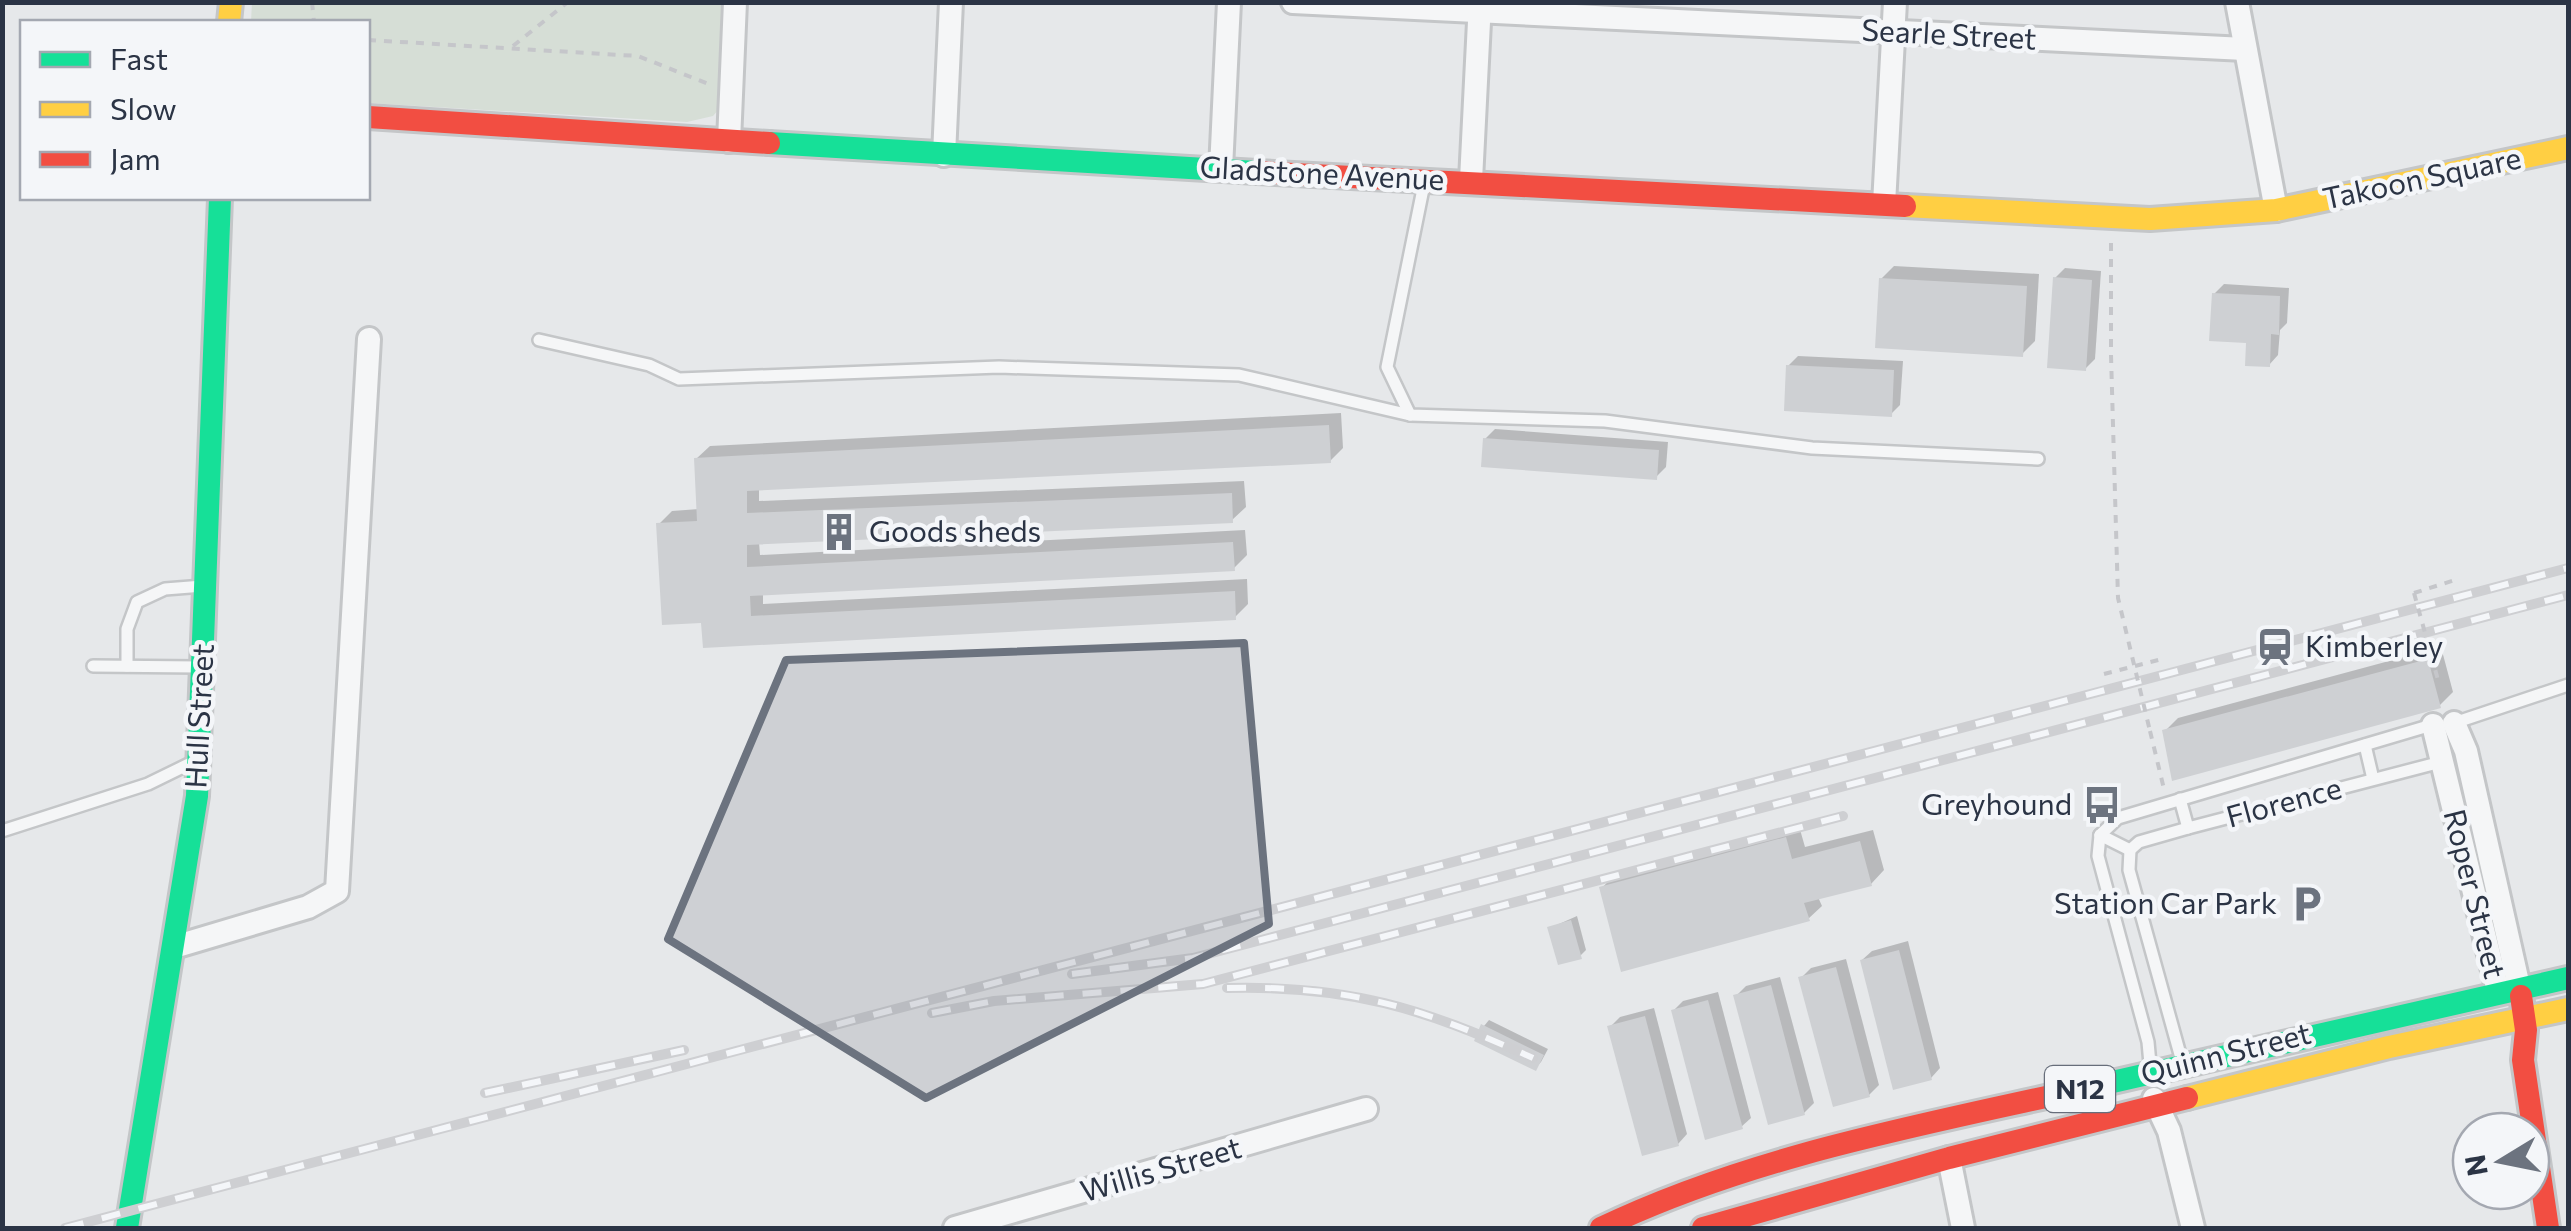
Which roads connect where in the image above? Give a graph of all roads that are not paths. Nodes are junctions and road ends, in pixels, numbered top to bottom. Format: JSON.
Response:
{"nodes":[{"id":1,"x":736,"y":2,"type":"edge"},
{"id":2,"x":951,"y":2,"type":"edge"},
{"id":3,"x":1229,"y":2,"type":"edge"},
{"id":4,"x":1293,"y":2,"type":"edge"},
{"id":5,"x":1896,"y":2,"type":"edge"},
{"id":6,"x":2237,"y":2,"type":"edge"},
{"id":7,"x":1480,"y":7,"type":"edge"},
{"id":8,"x":1737,"y":13,"type":"edge"},
{"id":9,"x":1894,"y":32,"type":"junction"},
{"id":10,"x":2245,"y":49,"type":"junction"},
{"id":11,"x":370,"y":117,"type":"edge"},
{"id":12,"x":729,"y":141,"type":"junction"},
{"id":13,"x":2568,"y":148,"type":"edge"},
{"id":14,"x":944,"y":155,"type":"junction"},
{"id":15,"x":1221,"y":168,"type":"junction"},
{"id":16,"x":1425,"y":180,"type":"junction"},
{"id":17,"x":1471,"y":180,"type":"junction"},
{"id":18,"x":220,"y":200,"type":"edge"},
{"id":19,"x":1884,"y":204,"type":"junction"},
{"id":20,"x":2276,"y":210,"type":"junction"},
{"id":21,"x":369,"y":339,"type":"dead end"},
{"id":22,"x":539,"y":340,"type":"dead end"},
{"id":23,"x":1410,"y":415,"type":"junction"},
{"id":24,"x":2038,"y":459,"type":"dead end"},
{"id":25,"x":206,"y":586,"type":"junction"},
{"id":26,"x":93,"y":666,"type":"dead end"},
{"id":27,"x":127,"y":666,"type":"junction"},
{"id":28,"x":204,"y":667,"type":"junction"},
{"id":29,"x":2568,"y":684,"type":"edge"},
{"id":30,"x":2443,"y":724,"type":"junction"},
{"id":31,"x":2365,"y":745,"type":"junction"},
{"id":32,"x":199,"y":759,"type":"junction"},
{"id":33,"x":2441,"y":762,"type":"junction"},
{"id":34,"x":2373,"y":780,"type":"junction"},
{"id":35,"x":2173,"y":801,"type":"junction"},
{"id":36,"x":2188,"y":828,"type":"junction"},
{"id":37,"x":2,"y":830,"type":"edge"},
{"id":38,"x":2100,"y":835,"type":"junction"},
{"id":39,"x":2130,"y":850,"type":"junction"},
{"id":40,"x":2483,"y":874,"type":"junction"},
{"id":41,"x":174,"y":947,"type":"junction"},
{"id":42,"x":2155,"y":962,"type":"junction"},
{"id":43,"x":2128,"y":970,"type":"junction"},
{"id":44,"x":2568,"y":978,"type":"edge"},
{"id":45,"x":2508,"y":989,"type":"junction"},
{"id":46,"x":2568,"y":1009,"type":"edge"},
{"id":47,"x":2514,"y":1020,"type":"junction"},
{"id":48,"x":2182,"y":1062,"type":"junction"},
{"id":49,"x":2150,"y":1073,"type":"junction"},
{"id":50,"x":2189,"y":1100,"type":"junction"},
{"id":51,"x":2155,"y":1108,"type":"junction"},
{"id":52,"x":1366,"y":1109,"type":"dead end"},
{"id":53,"x":2168,"y":1132,"type":"junction"},
{"id":54,"x":1949,"y":1158,"type":"junction"},
{"id":55,"x":1003,"y":1224,"type":"edge"},
{"id":56,"x":127,"y":1228,"type":"edge"},
{"id":57,"x":955,"y":1228,"type":"edge"},
{"id":58,"x":1601,"y":1228,"type":"edge"},
{"id":59,"x":1703,"y":1228,"type":"edge"},
{"id":60,"x":1963,"y":1228,"type":"edge"},
{"id":61,"x":2193,"y":1228,"type":"edge"},
{"id":62,"x":2548,"y":1228,"type":"edge"}],
"edges":[{"from":1,"to":12,"type":"street"},
{"from":2,"to":14,"type":"street"},
{"from":3,"to":15,"type":"street"},
{"from":4,"to":7,"type":"street","name":"Searle Street"},
{"from":5,"to":9,"type":"street"},
{"from":6,"to":10,"type":"street"},
{"from":7,"to":8,"type":"street","name":"Searle Street"},
{"from":7,"to":17,"type":"street"},
{"from":8,"to":9,"type":"street","name":"Searle Street"},
{"from":9,"to":10,"type":"street","name":"Searle Street"},
{"from":9,"to":19,"type":"street"},
{"from":10,"to":20,"type":"street"},
{"from":11,"to":12,"type":"main road","name":"Gladstone Avenue"},
{"from":12,"to":14,"type":"main road","name":"Gladstone Avenue"},
{"from":13,"to":20,"type":"main road","name":"Takoon Square"},
{"from":14,"to":15,"type":"main road","name":"Gladstone Avenue"},
{"from":15,"to":16,"type":"main road","name":"Gladstone Avenue"},
{"from":16,"to":17,"type":"main road","name":"Gladstone Avenue"},
{"from":16,"to":23,"type":"lane"},
{"from":17,"to":19,"type":"main road","name":"Gladstone Avenue"},
{"from":18,"to":25,"type":"main road","name":"Hull Street"},
{"from":19,"to":20,"type":"main road","name":"Gladstone Avenue"},
{"from":21,"to":41,"type":"street"},
{"from":22,"to":23,"type":"lane"},
{"from":23,"to":24,"type":"lane"},
{"from":25,"to":27,"type":"lane"},
{"from":25,"to":28,"type":"main road","name":"Hull Street"},
{"from":26,"to":27,"type":"lane"},
{"from":27,"to":28,"type":"lane"},
{"from":28,"to":32,"type":"main road","name":"Hull Street"},
{"from":29,"to":30,"type":"lane"},
{"from":30,"to":31,"type":"lane"},
{"from":30,"to":33,"type":"street","name":"Roper Street"},
{"from":30,"to":40,"type":"street","name":"Roper Street"},
{"from":31,"to":34,"type":"lane"},
{"from":31,"to":35,"type":"lane"},
{"from":32,"to":37,"type":"lane"},
{"from":32,"to":41,"type":"main road","name":"Hull Street"},
{"from":33,"to":34,"type":"lane","name":"Florence"},
{"from":33,"to":40,"type":"street","name":"Roper Street"},
{"from":34,"to":36,"type":"lane","name":"Florence"},
{"from":35,"to":36,"type":"lane"},
{"from":35,"to":38,"type":"lane"},
{"from":36,"to":39,"type":"lane","name":"Florence"},
{"from":38,"to":39,"type":"lane"},
{"from":38,"to":43,"type":"lane"},
{"from":39,"to":42,"type":"lane"},
{"from":40,"to":45,"type":"street","name":"Roper Street"},
{"from":41,"to":56,"type":"main road","name":"Hull Street"},
{"from":42,"to":43,"type":"lane"},
{"from":42,"to":48,"type":"lane"},
{"from":43,"to":49,"type":"lane"},
{"from":44,"to":45,"type":"main road","name":"Quinn Street","number":"N12"},
{"from":45,"to":47,"type":"main road","name":"Roper Street"},
{"from":45,"to":48,"type":"main road","name":"Quinn Street","number":"N12"},
{"from":46,"to":47,"type":"main road","name":"Quinn Street","number":"N12"},
{"from":47,"to":50,"type":"main road","name":"Quinn Street","number":"N12"},
{"from":47,"to":62,"type":"main road","name":"Roper Street"},
{"from":48,"to":49,"type":"main road","name":"Quinn Street","number":"N12"},
{"from":48,"to":50,"type":"street"},
{"from":49,"to":51,"type":"street"},
{"from":49,"to":58,"type":"main road","name":"Quinn Street","number":"N12"},
{"from":50,"to":51,"type":"main road","name":"Quinn Street","number":"N12"},
{"from":50,"to":53,"type":"street"},
{"from":51,"to":53,"type":"street"},
{"from":51,"to":54,"type":"main road","name":"Quinn Street","number":"N12"},
{"from":52,"to":55,"type":"street","name":"Willis Street"},
{"from":53,"to":61,"type":"street"},
{"from":54,"to":59,"type":"main road","name":"Quinn Street","number":"N12"},
{"from":54,"to":60,"type":"street"},
{"from":55,"to":57,"type":"street","name":"Willis Street"}]}
